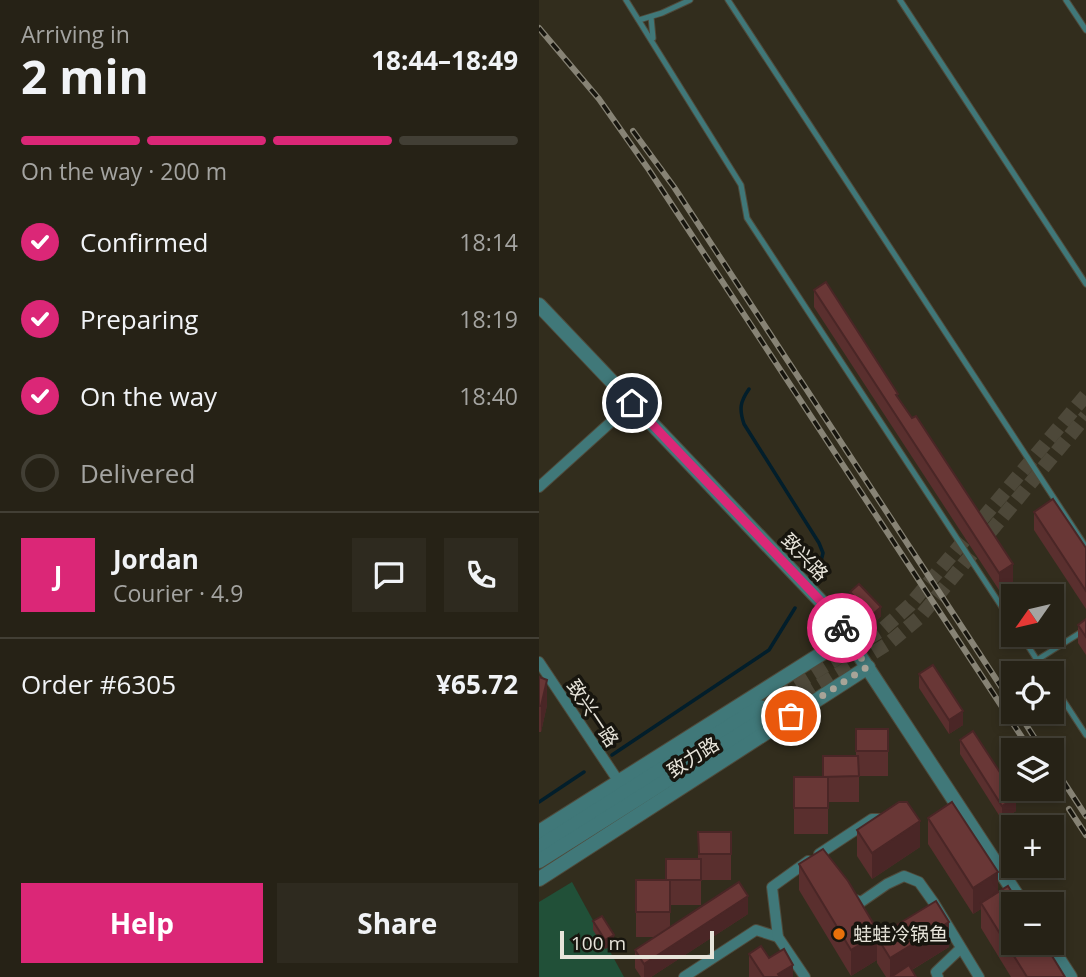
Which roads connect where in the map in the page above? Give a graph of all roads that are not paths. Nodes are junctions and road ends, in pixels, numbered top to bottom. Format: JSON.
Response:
{"nodes":[{"id":1,"x":626,"y":0,"type":"edge"},
{"id":2,"x":690,"y":0,"type":"edge"},
{"id":3,"x":728,"y":0,"type":"edge"},
{"id":4,"x":900,"y":0,"type":"edge"},
{"id":5,"x":1066,"y":0,"type":"edge"},
{"id":6,"x":651,"y":17,"type":"junction"},
{"id":7,"x":639,"y":20,"type":"junction"},
{"id":8,"x":1086,"y":30,"type":"edge"},
{"id":9,"x":653,"y":42,"type":"junction"},
{"id":10,"x":1086,"y":284,"type":"edge"},
{"id":11,"x":539,"y":305,"type":"edge"},
{"id":12,"x":632,"y":403,"type":"junction"},
{"id":13,"x":539,"y":487,"type":"edge"},
{"id":14,"x":1086,"y":547,"type":"edge"},
{"id":15,"x":1001,"y":606,"type":"edge"},
{"id":16,"x":1086,"y":629,"type":"edge"},
{"id":17,"x":848,"y":637,"type":"junction"},
{"id":18,"x":1029,"y":648,"type":"edge"},
{"id":19,"x":1037,"y":660,"type":"joint"},
{"id":20,"x":539,"y":662,"type":"edge"},
{"id":21,"x":867,"y":667,"type":"junction"},
{"id":22,"x":1064,"y":701,"type":"edge"},
{"id":23,"x":763,"y":712,"type":"junction"},
{"id":24,"x":1086,"y":735,"type":"edge"},
{"id":25,"x":619,"y":782,"type":"junction"},
{"id":26,"x":895,"y":820,"type":"edge"},
{"id":27,"x":539,"y":832,"type":"edge"},
{"id":28,"x":539,"y":848,"type":"edge"},
{"id":29,"x":819,"y":854,"type":"junction"},
{"id":30,"x":539,"y":861,"type":"edge"},
{"id":31,"x":827,"y":865,"type":"edge"},
{"id":32,"x":539,"y":879,"type":"edge"},
{"id":33,"x":842,"y":887,"type":"edge"},
{"id":34,"x":1014,"y":892,"type":"edge"},
{"id":35,"x":778,"y":937,"type":"junction"},
{"id":36,"x":960,"y":949,"type":"junction"},
{"id":37,"x":1056,"y":955,"type":"edge"},
{"id":38,"x":684,"y":977,"type":"edge"},
{"id":39,"x":805,"y":977,"type":"edge"},
{"id":40,"x":938,"y":977,"type":"edge"},
{"id":41,"x":979,"y":977,"type":"edge"},
{"id":42,"x":1070,"y":977,"type":"edge"}],
"edges":[{"from":1,"to":7,"type":"lane"},
{"from":2,"to":6,"type":"lane"},
{"from":3,"to":14,"type":"lane"},
{"from":4,"to":10,"type":"lane"},
{"from":5,"to":8,"type":"lane"},
{"from":6,"to":7,"type":"lane"},
{"from":6,"to":9,"type":"lane"},
{"from":7,"to":9,"type":"lane"},
{"from":9,"to":15,"type":"lane"},
{"from":11,"to":12,"type":"street","name":"致兴路"},
{"from":12,"to":13,"type":"street"},
{"from":12,"to":17,"type":"street","name":"致兴路"},
{"from":16,"to":19,"type":"lane"},
{"from":17,"to":21,"type":"street","name":"致兴路"},
{"from":17,"to":23,"type":"street","name":"致力路"},
{"from":18,"to":19,"type":"lane"},
{"from":20,"to":25,"type":"street","name":"致兴一路"},
{"from":21,"to":23,"type":"street","name":"致力路"},
{"from":21,"to":34,"type":"street","name":"致兴路"},
{"from":22,"to":24,"type":"lane"},
{"from":23,"to":25,"type":"street","name":"致力路"},
{"from":23,"to":28,"type":"street","name":"致力路"},
{"from":23,"to":30,"type":"street","name":"致力路"},
{"from":23,"to":32,"type":"street","name":"致力路"},
{"from":25,"to":27,"type":"street","name":"致力路"},
{"from":26,"to":29,"type":"street"},
{"from":29,"to":31,"type":"street"},
{"from":29,"to":35,"type":"street"},
{"from":33,"to":36,"type":"street"},
{"from":35,"to":38,"type":"street"},
{"from":35,"to":39,"type":"street"},
{"from":36,"to":40,"type":"street"},
{"from":36,"to":41,"type":"street"},
{"from":37,"to":42,"type":"street"}]}
